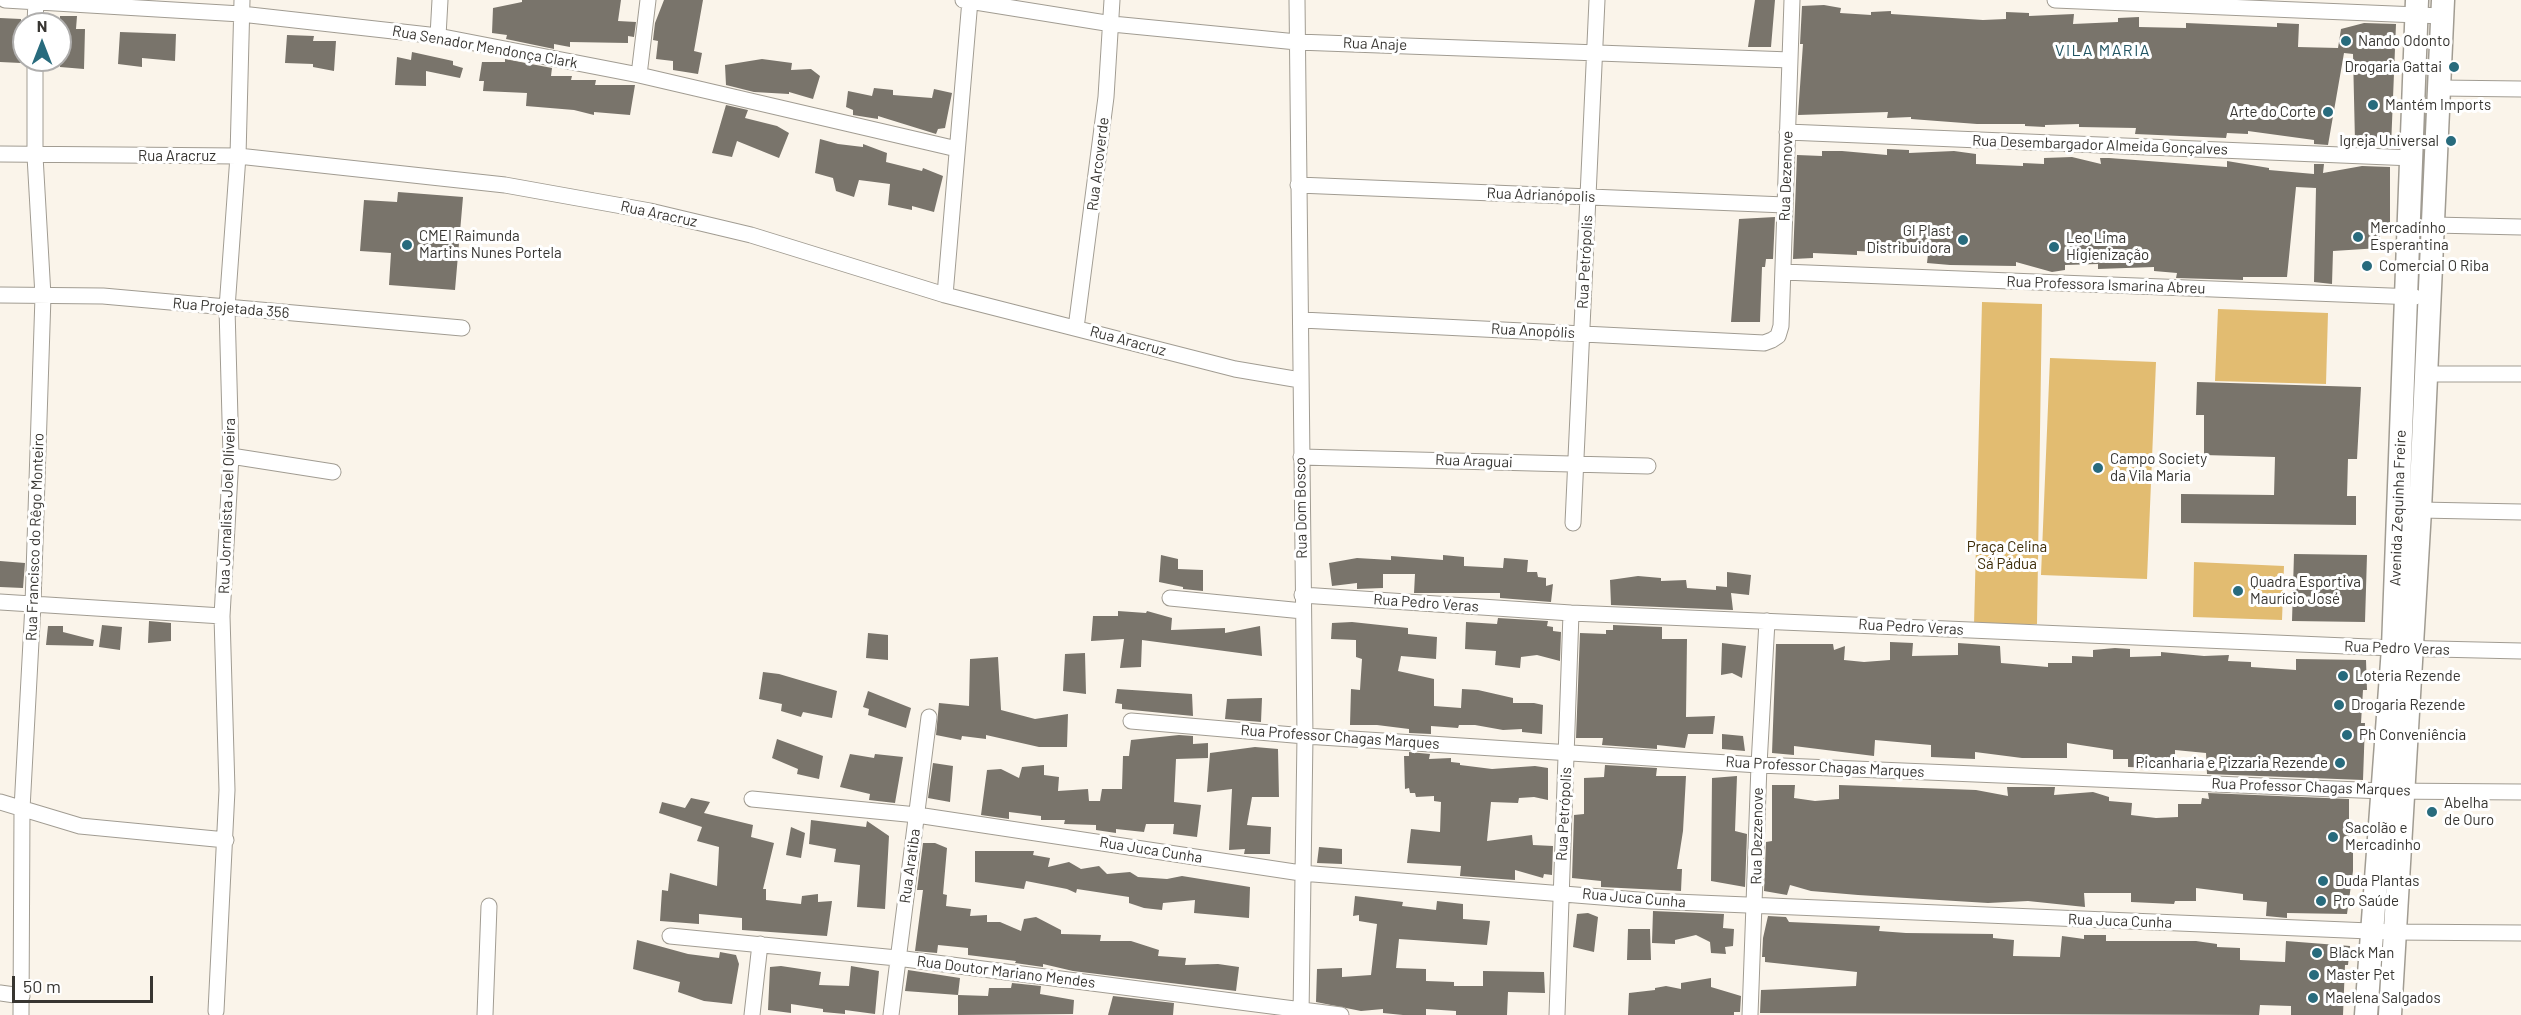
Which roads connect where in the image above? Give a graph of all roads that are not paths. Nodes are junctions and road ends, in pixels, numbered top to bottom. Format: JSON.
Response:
{"nodes":[{"id":1,"x":5,"y":0,"type":"edge"},
{"id":2,"x":440,"y":0,"type":"edge"},
{"id":3,"x":648,"y":0,"type":"edge"},
{"id":4,"x":968,"y":0,"type":"edge"},
{"id":5,"x":1112,"y":0,"type":"edge"},
{"id":6,"x":1297,"y":0,"type":"edge"},
{"id":7,"x":1597,"y":0,"type":"edge"},
{"id":8,"x":1792,"y":0,"type":"edge"},
{"id":9,"x":2055,"y":0,"type":"edge"},
{"id":10,"x":35,"y":1,"type":"edge"},
{"id":11,"x":242,"y":7,"type":"edge"},
{"id":12,"x":2417,"y":8,"type":"edge"},
{"id":13,"x":2443,"y":8,"type":"edge"},
{"id":14,"x":1112,"y":24,"type":"junction"},
{"id":15,"x":438,"y":36,"type":"junction"},
{"id":16,"x":1297,"y":42,"type":"junction"},
{"id":17,"x":1594,"y":51,"type":"junction"},
{"id":18,"x":1790,"y":60,"type":"junction"},
{"id":19,"x":35,"y":72,"type":"edge"},
{"id":20,"x":639,"y":75,"type":"junction"},
{"id":21,"x":2440,"y":88,"type":"junction"},
{"id":22,"x":2521,"y":89,"type":"edge"},
{"id":23,"x":1787,"y":132,"type":"junction"},
{"id":24,"x":957,"y":149,"type":"junction"},
{"id":25,"x":0,"y":154,"type":"edge"},
{"id":26,"x":35,"y":156,"type":"junction"},
{"id":27,"x":238,"y":156,"type":"junction"},
{"id":28,"x":2413,"y":158,"type":"junction"},
{"id":29,"x":1298,"y":185,"type":"junction"},
{"id":30,"x":1588,"y":197,"type":"junction"},
{"id":31,"x":1785,"y":205,"type":"junction"},
{"id":32,"x":2434,"y":225,"type":"junction"},
{"id":33,"x":2521,"y":227,"type":"edge"},
{"id":34,"x":1783,"y":272,"type":"junction"},
{"id":35,"x":0,"y":295,"type":"edge"},
{"id":36,"x":43,"y":296,"type":"junction"},
{"id":37,"x":945,"y":296,"type":"junction"},
{"id":38,"x":2406,"y":296,"type":"junction"},
{"id":39,"x":2429,"y":298,"type":"junction"},
{"id":40,"x":228,"y":308,"type":"junction"},
{"id":41,"x":1302,"y":320,"type":"junction"},
{"id":42,"x":462,"y":328,"type":"dead end"},
{"id":43,"x":1076,"y":328,"type":"junction"},
{"id":44,"x":1581,"y":334,"type":"junction"},
{"id":45,"x":1764,"y":343,"type":"joint"},
{"id":46,"x":2425,"y":374,"type":"junction"},
{"id":47,"x":2521,"y":374,"type":"edge"},
{"id":48,"x":1300,"y":380,"type":"junction"},
{"id":49,"x":231,"y":456,"type":"junction"},
{"id":50,"x":1301,"y":457,"type":"junction"},
{"id":51,"x":1576,"y":464,"type":"junction"},
{"id":52,"x":1648,"y":466,"type":"dead end"},
{"id":53,"x":333,"y":472,"type":"dead end"},
{"id":54,"x":2420,"y":510,"type":"junction"},
{"id":55,"x":2521,"y":512,"type":"edge"},
{"id":56,"x":1573,"y":524,"type":"dead end"},
{"id":57,"x":1302,"y":595,"type":"junction"},
{"id":58,"x":1170,"y":598,"type":"dead end"},
{"id":59,"x":0,"y":602,"type":"edge"},
{"id":60,"x":33,"y":604,"type":"junction"},
{"id":61,"x":1303,"y":611,"type":"junction"},
{"id":62,"x":1571,"y":613,"type":"junction"},
{"id":63,"x":222,"y":616,"type":"junction"},
{"id":64,"x":1767,"y":621,"type":"junction"},
{"id":65,"x":2402,"y":648,"type":"junction"},
{"id":66,"x":2521,"y":651,"type":"edge"},
{"id":67,"x":929,"y":717,"type":"dead end"},
{"id":68,"x":1131,"y":721,"type":"dead end"},
{"id":69,"x":1305,"y":736,"type":"junction"},
{"id":70,"x":1567,"y":752,"type":"junction"},
{"id":71,"x":1759,"y":765,"type":"junction"},
{"id":72,"x":2393,"y":791,"type":"junction"},
{"id":73,"x":2521,"y":792,"type":"edge"},
{"id":74,"x":752,"y":799,"type":"dead end"},
{"id":75,"x":0,"y":802,"type":"edge"},
{"id":76,"x":22,"y":809,"type":"junction"},
{"id":77,"x":917,"y":815,"type":"junction"},
{"id":78,"x":226,"y":840,"type":"junction"},
{"id":79,"x":1301,"y":873,"type":"junction"},
{"id":80,"x":1560,"y":892,"type":"junction"},
{"id":81,"x":489,"y":906,"type":"dead end"},
{"id":82,"x":1755,"y":906,"type":"junction"},
{"id":83,"x":2383,"y":932,"type":"junction"},
{"id":84,"x":2521,"y":933,"type":"edge"},
{"id":85,"x":670,"y":936,"type":"dead end"},
{"id":86,"x":760,"y":944,"type":"junction"},
{"id":87,"x":897,"y":958,"type":"junction"},
{"id":88,"x":0,"y":993,"type":"edge"},
{"id":89,"x":22,"y":996,"type":"junction"},
{"id":90,"x":216,"y":1011,"type":"dead end"},
{"id":91,"x":1301,"y":1013,"type":"edge"},
{"id":92,"x":21,"y":1015,"type":"edge"},
{"id":93,"x":485,"y":1015,"type":"edge"},
{"id":94,"x":752,"y":1015,"type":"edge"},
{"id":95,"x":891,"y":1015,"type":"edge"},
{"id":96,"x":1341,"y":1015,"type":"edge"},
{"id":97,"x":1557,"y":1015,"type":"edge"},
{"id":98,"x":1750,"y":1015,"type":"edge"},
{"id":99,"x":2366,"y":1015,"type":"edge"},
{"id":100,"x":2390,"y":1015,"type":"edge"}],
"edges":[{"from":1,"to":10,"type":"street","name":"Rua Senador Mendonça Clark"},
{"from":2,"to":15,"type":"street"},
{"from":3,"to":20,"type":"street"},
{"from":4,"to":14,"type":"street","name":"Rua Anaje"},
{"from":4,"to":24,"type":"street"},
{"from":5,"to":14,"type":"street","name":"Rua Arcoverde"},
{"from":6,"to":16,"type":"street","name":"Rua Dom Bosco"},
{"from":7,"to":17,"type":"street","name":"Rua Petrópolis"},
{"from":8,"to":18,"type":"street","name":"Rua Dezenove"},
{"from":9,"to":12,"type":"street"},
{"from":10,"to":11,"type":"street","name":"Rua Senador Mendonça Clark"},
{"from":11,"to":15,"type":"street","name":"Rua Senador Mendonça Clark"},
{"from":11,"to":27,"type":"street","name":"Rua Jornalista Joel Oliveira"},
{"from":12,"to":13,"type":"street"},
{"from":12,"to":28,"type":"main road","name":"Avenida Zequinha Freire"},
{"from":13,"to":21,"type":"main road","name":"Avenida Zequinha Freire"},
{"from":14,"to":16,"type":"street","name":"Rua Anaje"},
{"from":14,"to":43,"type":"street","name":"Rua Arcoverde"},
{"from":15,"to":20,"type":"street","name":"Rua Senador Mendonça Clark"},
{"from":16,"to":17,"type":"street","name":"Rua Anaje"},
{"from":16,"to":29,"type":"street","name":"Rua Dom Bosco"},
{"from":17,"to":18,"type":"street","name":"Rua Anaje"},
{"from":17,"to":30,"type":"street","name":"Rua Petrópolis"},
{"from":18,"to":23,"type":"street","name":"Rua Dezenove"},
{"from":19,"to":26,"type":"street","name":"Rua Francisco do Rêgo Monteiro"},
{"from":20,"to":24,"type":"street","name":"Rua Senador Mendonça Clark"},
{"from":21,"to":22,"type":"street"},
{"from":21,"to":32,"type":"main road","name":"Avenida Zequinha Freire"},
{"from":23,"to":28,"type":"street","name":"Rua Desembargador Almeida Gonçalves"},
{"from":23,"to":31,"type":"street","name":"Rua Dezenove"},
{"from":24,"to":37,"type":"street"},
{"from":25,"to":26,"type":"street","name":"Rua Aracruz"},
{"from":26,"to":27,"type":"street","name":"Rua Aracruz"},
{"from":26,"to":36,"type":"street","name":"Rua Francisco do Rêgo Monteiro"},
{"from":27,"to":37,"type":"street","name":"Rua Aracruz"},
{"from":27,"to":40,"type":"street","name":"Rua Jornalista Joel Oliveira"},
{"from":28,"to":38,"type":"main road","name":"Avenida Zequinha Freire"},
{"from":29,"to":30,"type":"street","name":"Rua Adrianópolis"},
{"from":29,"to":41,"type":"street","name":"Rua Dom Bosco"},
{"from":30,"to":31,"type":"street","name":"Rua Adrianópolis"},
{"from":30,"to":44,"type":"street","name":"Rua Petrópolis"},
{"from":31,"to":34,"type":"street","name":"Rua Dezenove"},
{"from":32,"to":33,"type":"street"},
{"from":32,"to":39,"type":"main road","name":"Avenida Zequinha Freire"},
{"from":34,"to":38,"type":"street","name":"Rua Professora Ismarina Abreu"},
{"from":34,"to":45,"type":"street","name":"Rua Dezenove"},
{"from":35,"to":36,"type":"street","name":"Rua Projetada 356"},
{"from":36,"to":40,"type":"street","name":"Rua Projetada 356"},
{"from":36,"to":60,"type":"street","name":"Rua Francisco do Rêgo Monteiro"},
{"from":37,"to":43,"type":"street","name":"Rua Aracruz"},
{"from":38,"to":39,"type":"street","name":"Rua Professora Ismarina Abreu"},
{"from":38,"to":65,"type":"main road","name":"Avenida Zequinha Freire"},
{"from":39,"to":46,"type":"main road","name":"Avenida Zequinha Freire"},
{"from":40,"to":42,"type":"street","name":"Rua Projetada 356"},
{"from":40,"to":49,"type":"street","name":"Rua Jornalista Joel Oliveira"},
{"from":41,"to":44,"type":"street","name":"Rua Anopólis"},
{"from":41,"to":48,"type":"street","name":"Rua Dom Bosco"},
{"from":43,"to":48,"type":"street","name":"Rua Aracruz"},
{"from":44,"to":45,"type":"street","name":"Rua Anopólis"},
{"from":44,"to":51,"type":"street","name":"Rua Petrópolis"},
{"from":46,"to":47,"type":"street"},
{"from":46,"to":54,"type":"main road","name":"Avenida Zequinha Freire"},
{"from":48,"to":50,"type":"street","name":"Rua Dom Bosco"},
{"from":49,"to":53,"type":"street"},
{"from":49,"to":63,"type":"street","name":"Rua Jornalista Joel Oliveira"},
{"from":50,"to":51,"type":"street","name":"Rua Araguai"},
{"from":50,"to":57,"type":"street","name":"Rua Dom Bosco"},
{"from":51,"to":52,"type":"street","name":"Rua Araguai"},
{"from":51,"to":56,"type":"street","name":"Rua Petrópolis"},
{"from":54,"to":55,"type":"street"},
{"from":54,"to":65,"type":"main road","name":"Avenida Zequinha Freire"},
{"from":57,"to":61,"type":"street","name":"Rua Dom Bosco"},
{"from":57,"to":62,"type":"street","name":"Rua Pedro Veras"},
{"from":58,"to":61,"type":"street"},
{"from":59,"to":60,"type":"street"},
{"from":60,"to":63,"type":"street"},
{"from":60,"to":76,"type":"street","name":"Rua Francisco do Rêgo Monteiro"},
{"from":61,"to":69,"type":"street","name":"Rua Dom Bosco"},
{"from":62,"to":64,"type":"street","name":"Rua Pedro Veras"},
{"from":62,"to":70,"type":"street","name":"Rua Petrópolis"},
{"from":63,"to":78,"type":"street","name":"Rua Jornalista Joel Oliveira"},
{"from":64,"to":65,"type":"street","name":"Rua Pedro Veras"},
{"from":64,"to":71,"type":"street","name":"Rua Dezzenove"},
{"from":65,"to":66,"type":"street","name":"Rua Pedro Veras"},
{"from":65,"to":72,"type":"main road","name":"Avenida Zequinha Freire"},
{"from":67,"to":77,"type":"street","name":"Rua Aratiba"},
{"from":68,"to":69,"type":"street","name":"Rua Professor Chagas Marques"},
{"from":69,"to":70,"type":"street","name":"Rua Professor Chagas Marques"},
{"from":69,"to":79,"type":"street","name":"Rua Dom Bosco"},
{"from":70,"to":71,"type":"street","name":"Rua Professor Chagas Marques"},
{"from":70,"to":80,"type":"street","name":"Rua Petrópolis"},
{"from":71,"to":72,"type":"street","name":"Rua Professor Chagas Marques"},
{"from":71,"to":82,"type":"street","name":"Rua Dezzenove"},
{"from":72,"to":73,"type":"street","name":"Rua Professor Chagas Marques"},
{"from":72,"to":83,"type":"main road","name":"Avenida Zequinha Freire"},
{"from":74,"to":77,"type":"street","name":"Rua Juca Cunha"},
{"from":75,"to":76,"type":"street"},
{"from":76,"to":78,"type":"street"},
{"from":76,"to":89,"type":"street","name":"Rua Francisco do Rêgo Monteiro"},
{"from":77,"to":79,"type":"street","name":"Rua Juca Cunha"},
{"from":77,"to":87,"type":"street","name":"Rua Aratiba"},
{"from":78,"to":90,"type":"street","name":"Rua Jornalista Joel Oliveira"},
{"from":79,"to":80,"type":"street","name":"Rua Juca Cunha"},
{"from":79,"to":91,"type":"street","name":"Rua Dom Bosco"},
{"from":80,"to":82,"type":"street","name":"Rua Juca Cunha"},
{"from":80,"to":97,"type":"street","name":"Rua Petrópolis"},
{"from":81,"to":93,"type":"street"},
{"from":82,"to":83,"type":"street","name":"Rua Juca Cunha"},
{"from":82,"to":98,"type":"street","name":"Rua Dezzenove"},
{"from":83,"to":84,"type":"street","name":"Rua Juca Cunha"},
{"from":83,"to":99,"type":"main road","name":"Avenida Zequinha Freire"},
{"from":83,"to":100,"type":"main road","name":"Avenida Zequinha Freire"},
{"from":85,"to":86,"type":"street","name":"Rua Doutor Mariano Mendes"},
{"from":86,"to":87,"type":"street","name":"Rua Doutor Mariano Mendes"},
{"from":86,"to":94,"type":"street"},
{"from":87,"to":91,"type":"street","name":"Rua Doutor Mariano Mendes"},
{"from":87,"to":95,"type":"street","name":"Rua Aratiba"},
{"from":88,"to":89,"type":"street"},
{"from":89,"to":92,"type":"street","name":"Rua Francisco do Rêgo Monteiro"},
{"from":91,"to":96,"type":"street","name":"Rua Doutor Mariano Mendes"}]}
